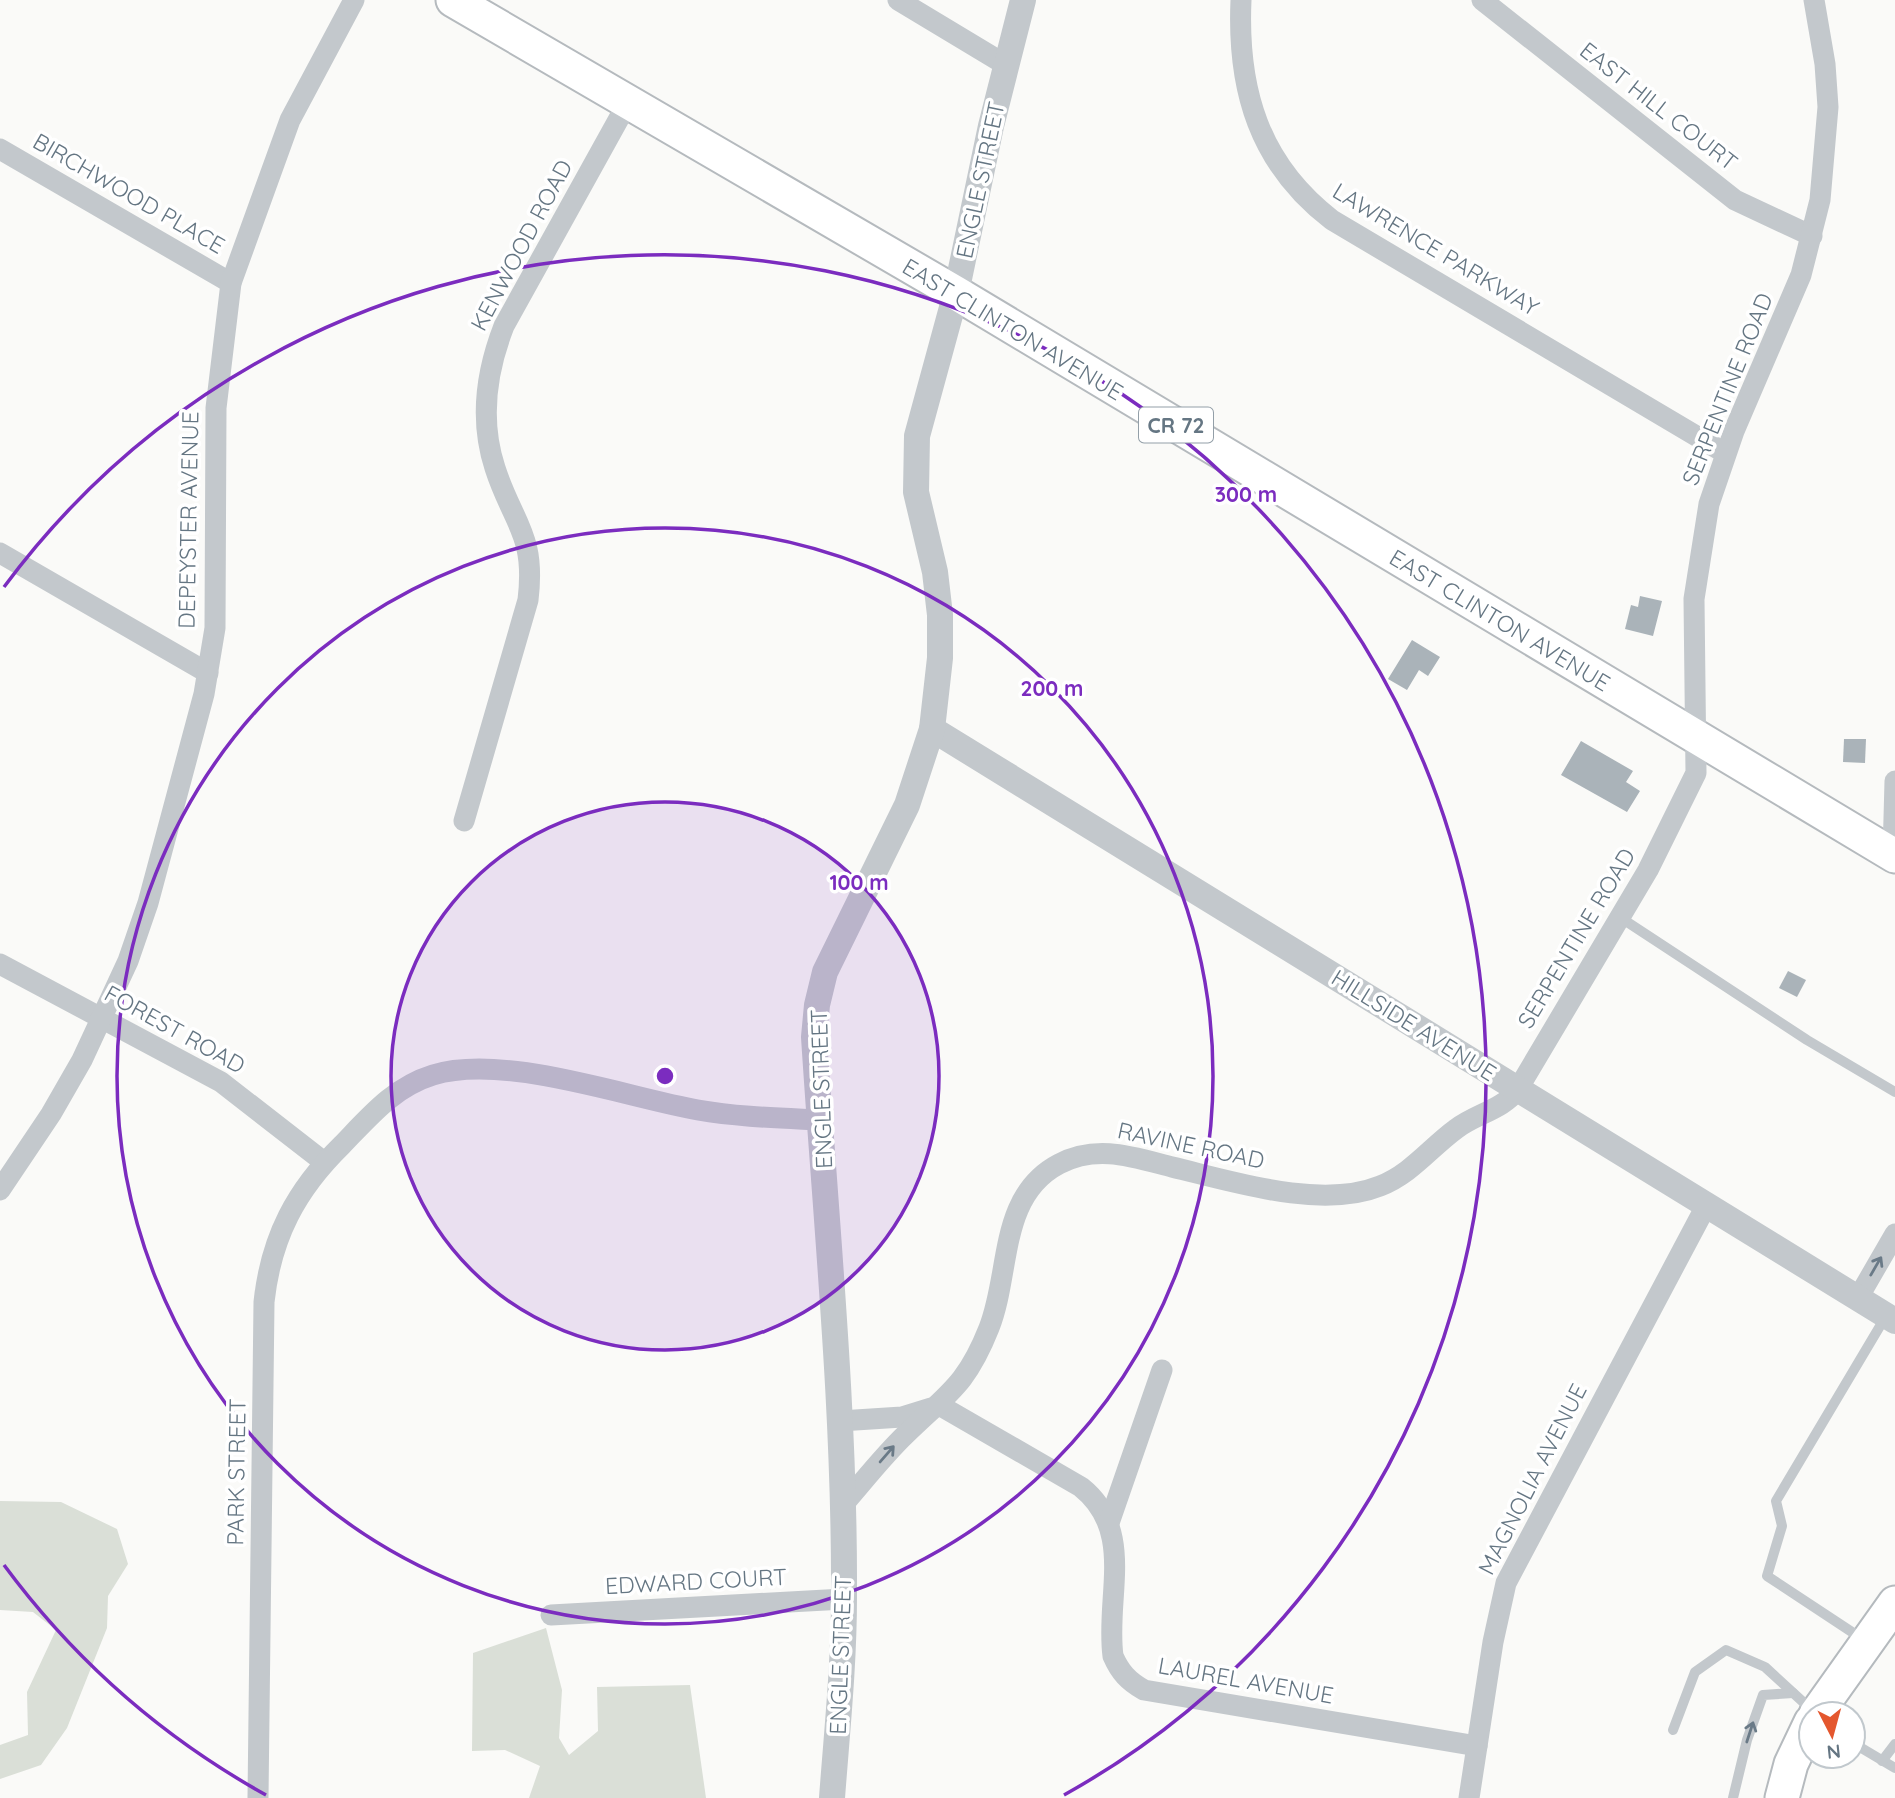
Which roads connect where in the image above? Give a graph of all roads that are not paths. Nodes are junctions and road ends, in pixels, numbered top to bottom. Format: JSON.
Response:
{"nodes":[{"id":1,"x":354,"y":0,"type":"edge"},
{"id":2,"x":453,"y":0,"type":"edge"},
{"id":3,"x":898,"y":0,"type":"edge"},
{"id":4,"x":1023,"y":0,"type":"edge"},
{"id":5,"x":1241,"y":0,"type":"edge"},
{"id":6,"x":1482,"y":0,"type":"edge"},
{"id":7,"x":1814,"y":0,"type":"edge"},
{"id":8,"x":1006,"y":65,"type":"junction"},
{"id":9,"x":627,"y":104,"type":"junction"},
{"id":10,"x":0,"y":149,"type":"edge"},
{"id":11,"x":1812,"y":236,"type":"junction"},
{"id":12,"x":231,"y":283,"type":"junction"},
{"id":13,"x":956,"y":293,"type":"junction"},
{"id":14,"x":1725,"y":453,"type":"junction"},
{"id":15,"x":0,"y":553,"type":"edge"},
{"id":16,"x":208,"y":673,"type":"junction"},
{"id":17,"x":932,"y":729,"type":"junction"},
{"id":18,"x":1695,"y":737,"type":"junction"},
{"id":19,"x":1895,"y":781,"type":"edge"},
{"id":20,"x":464,"y":821,"type":"dead end"},
{"id":21,"x":1894,"y":855,"type":"edge"},
{"id":22,"x":1618,"y":916,"type":"junction"},
{"id":23,"x":0,"y":964,"type":"edge"},
{"id":24,"x":103,"y":1019,"type":"junction"},
{"id":25,"x":1518,"y":1089,"type":"junction"},
{"id":26,"x":1895,"y":1091,"type":"edge"},
{"id":27,"x":820,"y":1120,"type":"junction"},
{"id":28,"x":324,"y":1162,"type":"junction"},
{"id":29,"x":0,"y":1190,"type":"edge"},
{"id":30,"x":1706,"y":1206,"type":"junction"},
{"id":31,"x":1895,"y":1234,"type":"edge"},
{"id":32,"x":1858,"y":1298,"type":"junction"},
{"id":33,"x":1891,"y":1318,"type":"edge"},
{"id":34,"x":1162,"y":1370,"type":"dead end"},
{"id":35,"x":939,"y":1405,"type":"junction"},
{"id":36,"x":840,"y":1421,"type":"junction"},
{"id":37,"x":842,"y":1506,"type":"junction"},
{"id":38,"x":1109,"y":1522,"type":"junction"},
{"id":39,"x":844,"y":1599,"type":"junction"},
{"id":40,"x":1895,"y":1604,"type":"edge"},
{"id":41,"x":551,"y":1615,"type":"dead end"},
{"id":42,"x":1867,"y":1642,"type":"junction"},
{"id":43,"x":1801,"y":1700,"type":"edge"},
{"id":44,"x":1815,"y":1700,"type":"edge"},
{"id":45,"x":1797,"y":1704,"type":"edge"},
{"id":46,"x":1674,"y":1730,"type":"dead end"},
{"id":47,"x":1895,"y":1744,"type":"edge"},
{"id":48,"x":1477,"y":1746,"type":"junction"},
{"id":49,"x":1797,"y":1752,"type":"edge"},
{"id":50,"x":1867,"y":1752,"type":"edge"},
{"id":51,"x":1882,"y":1761,"type":"junction"},
{"id":52,"x":1895,"y":1768,"type":"edge"},
{"id":53,"x":258,"y":1798,"type":"edge"},
{"id":54,"x":832,"y":1798,"type":"edge"},
{"id":55,"x":1469,"y":1798,"type":"edge"},
{"id":56,"x":1733,"y":1798,"type":"edge"},
{"id":57,"x":1782,"y":1798,"type":"edge"}],
"edges":[{"from":1,"to":12,"type":"street","name":"DEPEYSTER AVENUE"},
{"from":2,"to":9,"type":"main road","name":"EAST CLINTON AVENUE","number":"CR 72"},
{"from":3,"to":8,"type":"street"},
{"from":4,"to":8,"type":"street","name":"ENGLE STREET"},
{"from":5,"to":14,"type":"street","name":"LAWRENCE PARKWAY"},
{"from":6,"to":11,"type":"street","name":"EAST HILL COURT"},
{"from":7,"to":11,"type":"street","name":"SERPENTINE ROAD"},
{"from":8,"to":13,"type":"street","name":"ENGLE STREET"},
{"from":9,"to":13,"type":"main road","name":"EAST CLINTON AVENUE","number":"CR 72"},
{"from":9,"to":20,"type":"street","name":"KENWOOD ROAD"},
{"from":10,"to":12,"type":"street","name":"BIRCHWOOD PLACE"},
{"from":11,"to":14,"type":"street","name":"SERPENTINE ROAD"},
{"from":12,"to":16,"type":"street","name":"DEPEYSTER AVENUE"},
{"from":13,"to":17,"type":"street","name":"ENGLE STREET"},
{"from":13,"to":18,"type":"main road","name":"EAST CLINTON AVENUE","number":"CR 72"},
{"from":14,"to":18,"type":"street","name":"SERPENTINE ROAD"},
{"from":15,"to":16,"type":"street"},
{"from":16,"to":24,"type":"street","name":"DEPEYSTER AVENUE"},
{"from":17,"to":25,"type":"street","name":"HILLSIDE AVENUE"},
{"from":17,"to":27,"type":"street","name":"ENGLE STREET"},
{"from":18,"to":21,"type":"main road","name":"EAST CLINTON AVENUE","number":"CR 72"},
{"from":18,"to":22,"type":"street","name":"SERPENTINE ROAD"},
{"from":19,"to":21,"type":"street"},
{"from":22,"to":25,"type":"street","name":"SERPENTINE ROAD"},
{"from":22,"to":26,"type":"lane"},
{"from":23,"to":24,"type":"street","name":"FOREST ROAD"},
{"from":24,"to":28,"type":"street","name":"FOREST ROAD"},
{"from":24,"to":29,"type":"street","name":"DEPEYSTER AVENUE"},
{"from":25,"to":30,"type":"street","name":"HILLSIDE AVENUE"},
{"from":25,"to":35,"type":"street","name":"RAVINE ROAD"},
{"from":27,"to":28,"type":"street"},
{"from":27,"to":36,"type":"street","name":"ENGLE STREET"},
{"from":28,"to":53,"type":"street","name":"PARK STREET"},
{"from":30,"to":32,"type":"street","name":"HILLSIDE AVENUE"},
{"from":30,"to":48,"type":"street","name":"MAGNOLIA AVENUE"},
{"from":32,"to":31,"type":"street","one_way":true},
{"from":32,"to":33,"type":"street","name":"HILLSIDE AVENUE"},
{"from":33,"to":42,"type":"lane"},
{"from":34,"to":38,"type":"street"},
{"from":35,"to":36,"type":"street","name":"RAVINE ROAD"},
{"from":37,"to":35,"type":"street","name":"RAVINE ROAD","one_way":true},
{"from":35,"to":38,"type":"street","name":"LAUREL AVENUE"},
{"from":36,"to":37,"type":"street","name":"ENGLE STREET"},
{"from":37,"to":39,"type":"street","name":"ENGLE STREET"},
{"from":38,"to":48,"type":"street","name":"LAUREL AVENUE"},
{"from":39,"to":41,"type":"street","name":"EDWARD COURT"},
{"from":39,"to":54,"type":"street","name":"ENGLE STREET"},
{"from":40,"to":42,"type":"main road"},
{"from":42,"to":44,"type":"main road"},
{"from":43,"to":46,"type":"lane"},
{"from":56,"to":45,"type":"lane","one_way":true},
{"from":47,"to":51,"type":"lane"},
{"from":48,"to":55,"type":"street","name":"MAGNOLIA AVENUE"},
{"from":49,"to":57,"type":"main road"},
{"from":50,"to":51,"type":"lane"},
{"from":51,"to":52,"type":"lane"}]}
